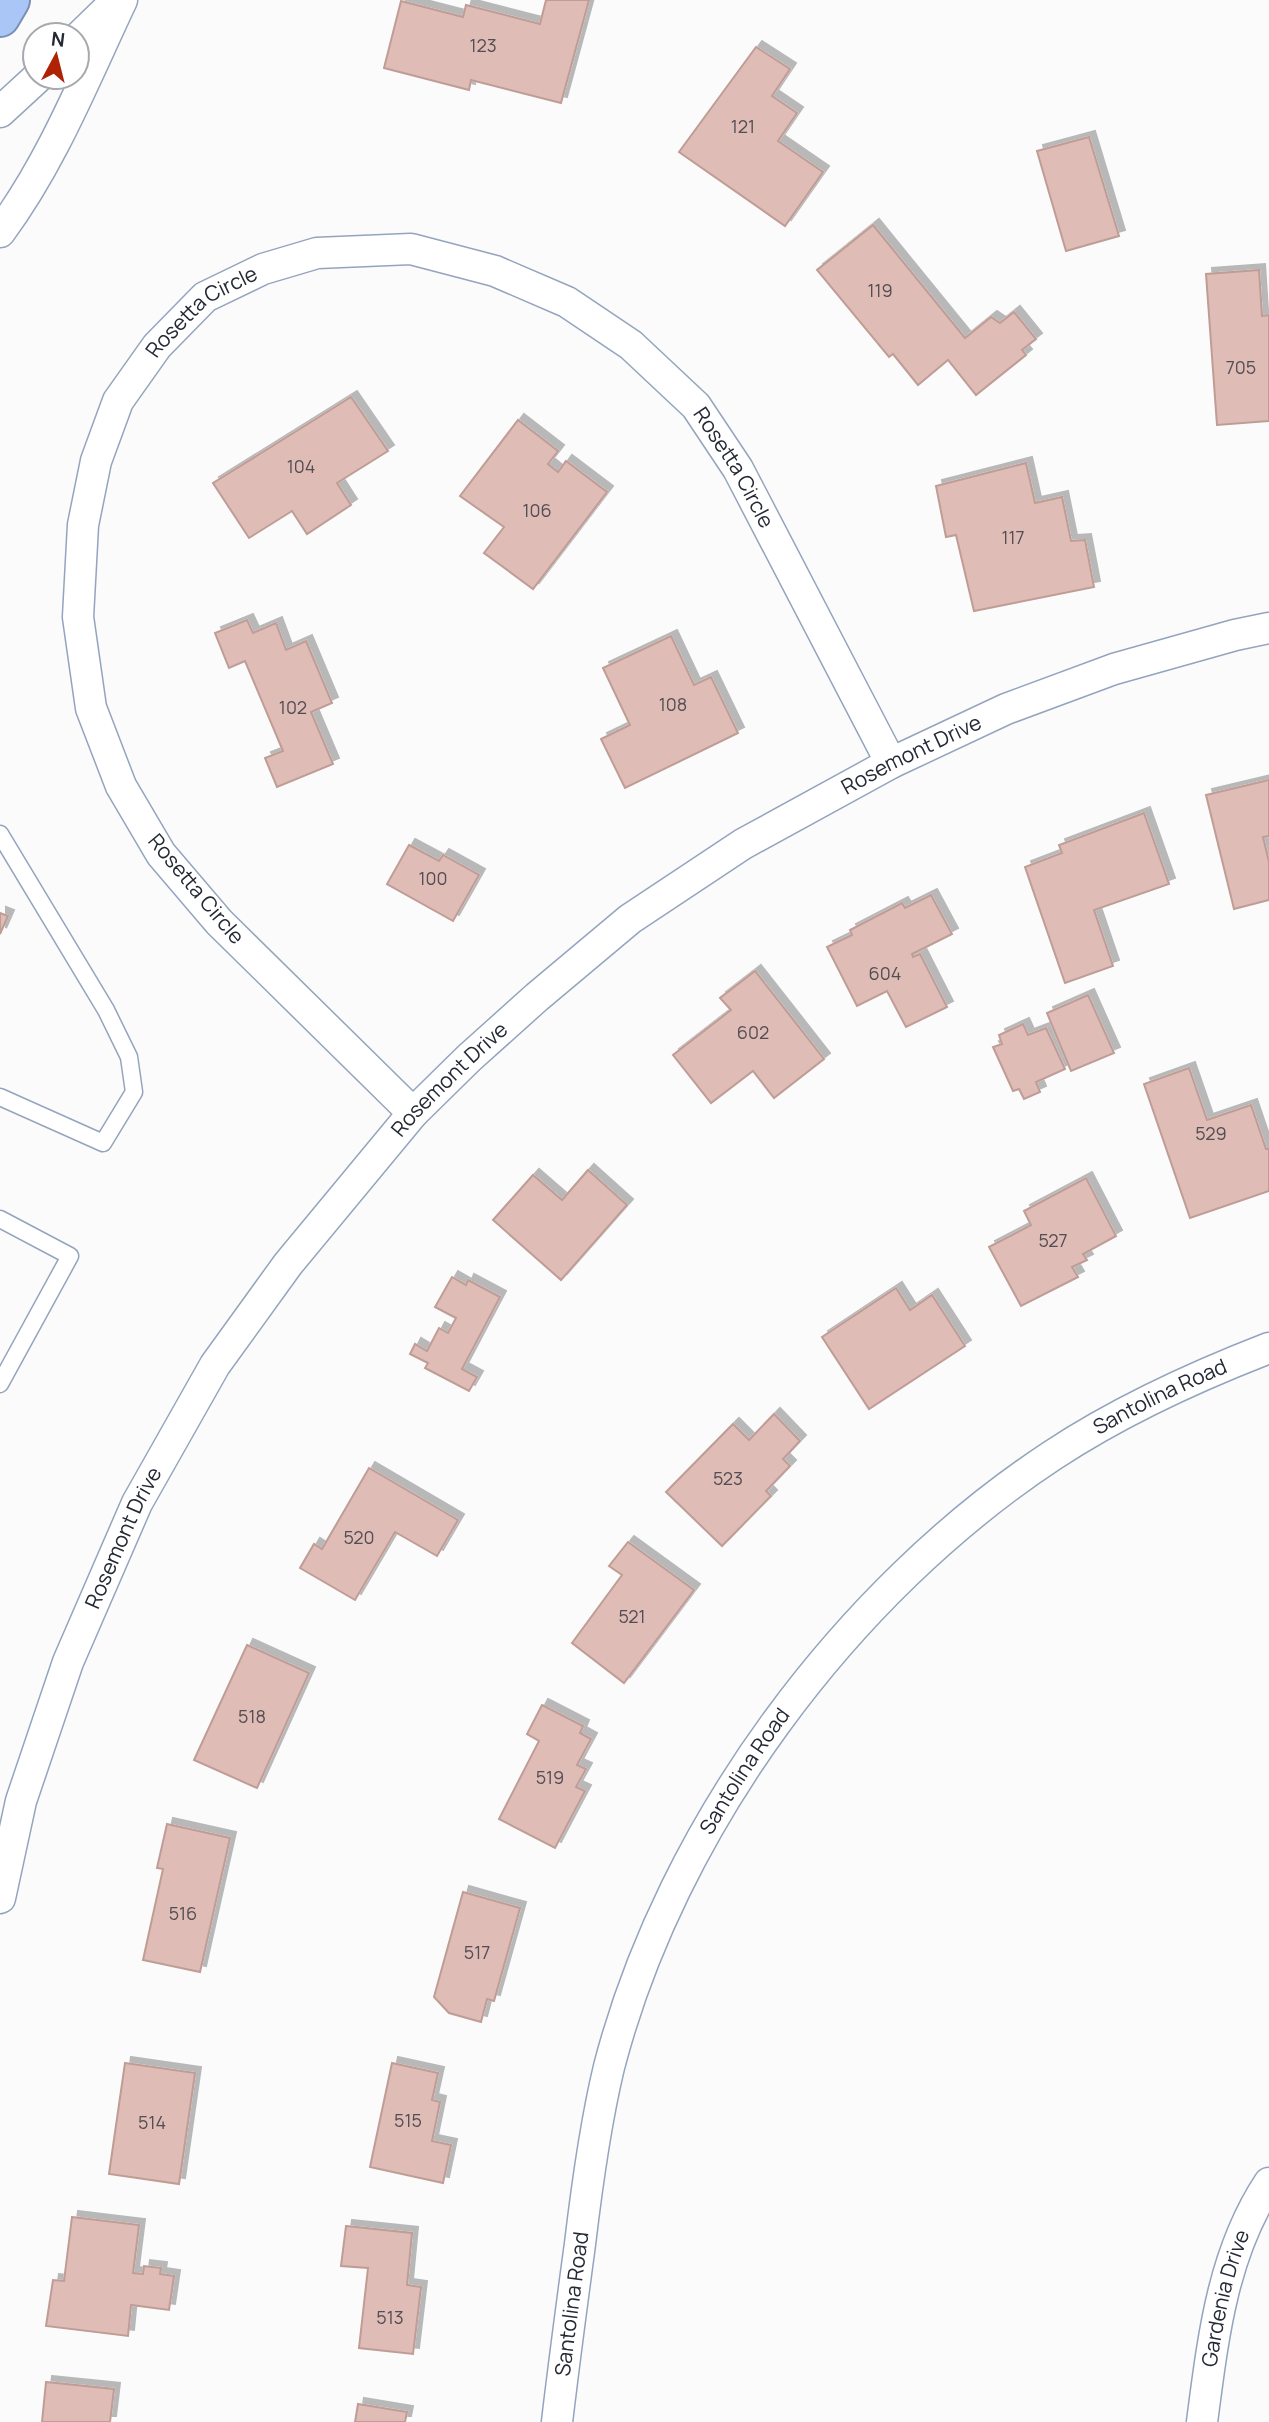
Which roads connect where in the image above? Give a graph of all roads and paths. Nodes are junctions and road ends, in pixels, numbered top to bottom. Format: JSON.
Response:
{"nodes":[{"id":1,"x":10,"y":0,"type":"edge"},
{"id":2,"x":120,"y":0,"type":"edge"},
{"id":3,"x":0,"y":17,"type":"edge"},
{"id":4,"x":91,"y":26,"type":"edge"},
{"id":5,"x":23,"y":91,"type":"edge"},
{"id":6,"x":0,"y":112,"type":"edge"},
{"id":7,"x":0,"y":232,"type":"edge"},
{"id":8,"x":1269,"y":628,"type":"edge"},
{"id":9,"x":891,"y":763,"type":"junction"},
{"id":10,"x":0,"y":834,"type":"edge"},
{"id":11,"x":0,"y":1097,"type":"edge"},
{"id":12,"x":413,"y":1113,"type":"junction"},
{"id":13,"x":0,"y":1219,"type":"edge"},
{"id":14,"x":1269,"y":1348,"type":"edge"},
{"id":15,"x":0,"y":1384,"type":"edge"},
{"id":16,"x":0,"y":1898,"type":"edge"},
{"id":17,"x":1269,"y":2183,"type":"edge"},
{"id":18,"x":556,"y":2422,"type":"edge"},
{"id":19,"x":1202,"y":2422,"type":"edge"}],
"edges":[{"from":1,"to":3,"type":"highway"},
{"from":2,"to":4,"type":"street"},
{"from":2,"to":7,"type":"street"},
{"from":5,"to":6,"type":"street"},
{"from":8,"to":9,"type":"street","name":"Rosemont Drive"},
{"from":9,"to":12,"type":"street","name":"Rosemont Drive"},
{"from":9,"to":12,"type":"street","name":"Rosetta Circle"},
{"from":10,"to":11,"type":"lane"},
{"from":12,"to":16,"type":"street","name":"Rosemont Drive"},
{"from":13,"to":15,"type":"lane"},
{"from":14,"to":18,"type":"street","name":"Santolina Road"},
{"from":17,"to":19,"type":"street","name":"Gardenia Drive"}]}
